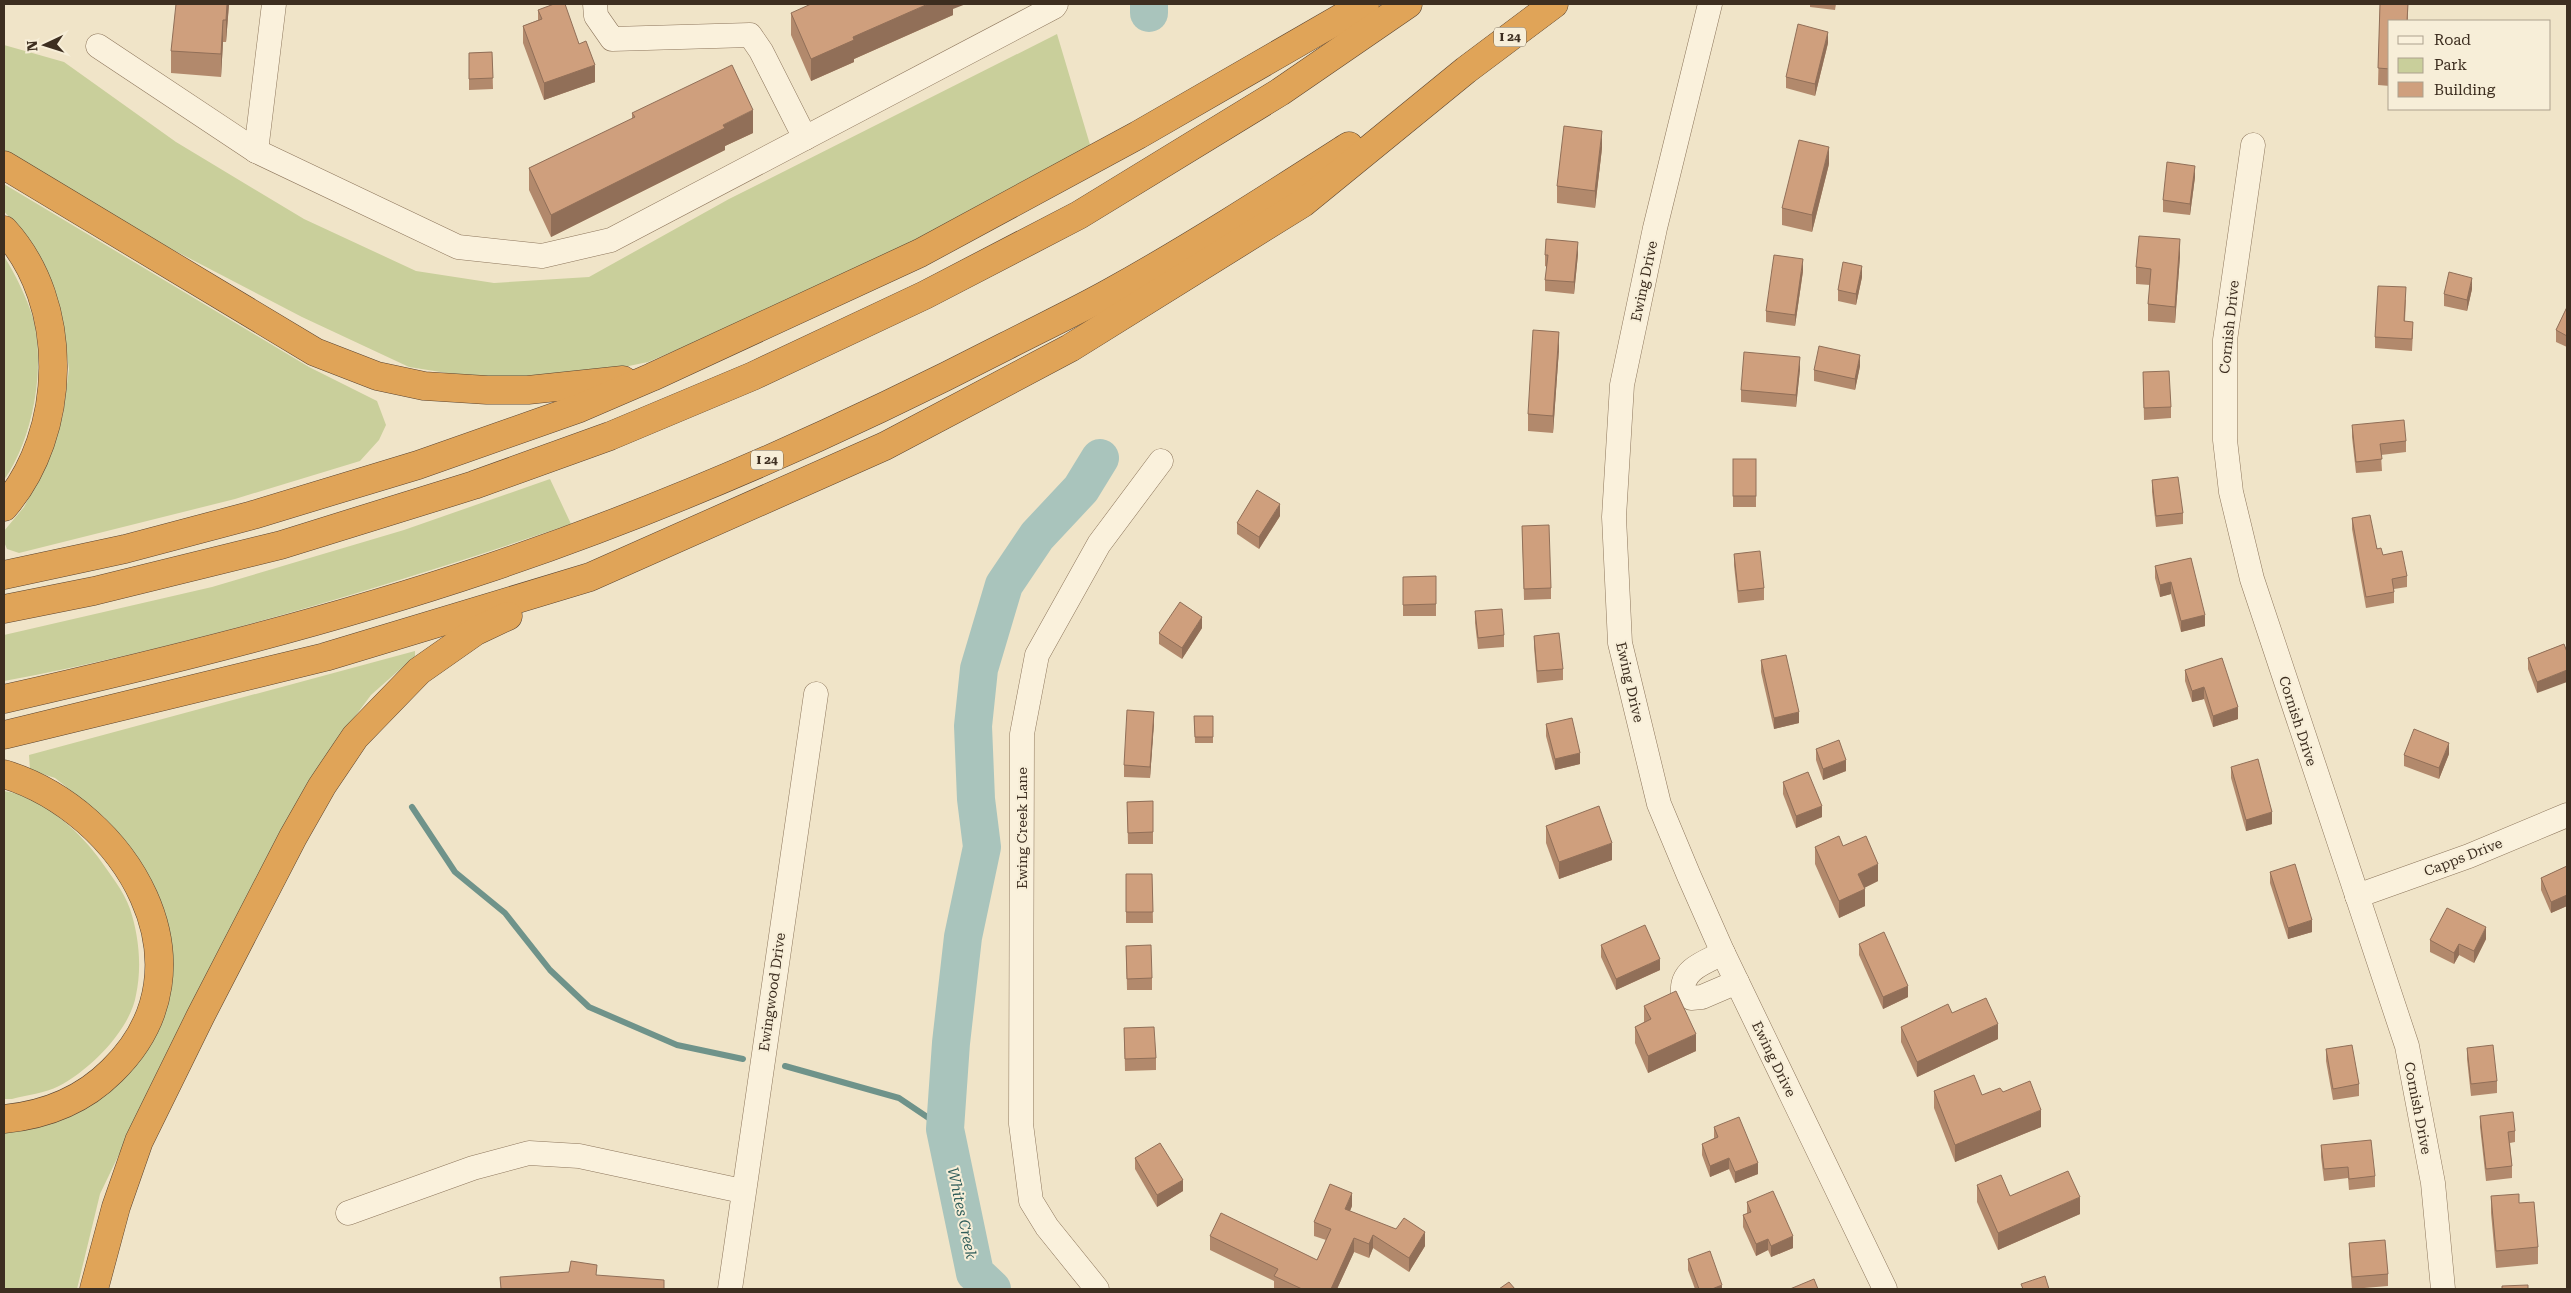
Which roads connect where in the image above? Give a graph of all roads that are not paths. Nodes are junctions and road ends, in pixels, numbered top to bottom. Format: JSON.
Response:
{"nodes":[{"id":1,"x":274,"y":4,"type":"edge"},
{"id":2,"x":595,"y":4,"type":"edge"},
{"id":3,"x":1056,"y":4,"type":"edge"},
{"id":4,"x":1365,"y":4,"type":"edge"},
{"id":5,"x":1408,"y":4,"type":"edge"},
{"id":6,"x":1554,"y":4,"type":"edge"},
{"id":7,"x":1710,"y":4,"type":"edge"},
{"id":8,"x":98,"y":46,"type":"dead end"},
{"id":9,"x":1466,"y":70,"type":"junction"},
{"id":10,"x":805,"y":138,"type":"junction"},
{"id":11,"x":2253,"y":145,"type":"dead end"},
{"id":12,"x":256,"y":150,"type":"junction"},
{"id":13,"x":4,"y":165,"type":"edge"},
{"id":14,"x":4,"y":230,"type":"edge"},
{"id":15,"x":652,"y":377,"type":"junction"},
{"id":16,"x":1161,"y":461,"type":"dead end"},
{"id":17,"x":4,"y":507,"type":"edge"},
{"id":18,"x":4,"y":575,"type":"edge"},
{"id":19,"x":590,"y":577,"type":"junction"},
{"id":20,"x":4,"y":609,"type":"edge"},
{"id":21,"x":816,"y":694,"type":"dead end"},
{"id":22,"x":4,"y":699,"type":"edge"},
{"id":23,"x":4,"y":735,"type":"edge"},
{"id":24,"x":4,"y":774,"type":"edge"},
{"id":25,"x":2567,"y":815,"type":"edge"},
{"id":26,"x":2357,"y":896,"type":"junction"},
{"id":27,"x":1723,"y":953,"type":"junction"},
{"id":28,"x":1737,"y":982,"type":"junction"},
{"id":29,"x":4,"y":1119,"type":"edge"},
{"id":30,"x":742,"y":1191,"type":"junction"},
{"id":31,"x":348,"y":1213,"type":"dead end"},
{"id":32,"x":94,"y":1289,"type":"edge"},
{"id":33,"x":730,"y":1289,"type":"edge"},
{"id":34,"x":1097,"y":1289,"type":"edge"},
{"id":35,"x":1885,"y":1289,"type":"edge"},
{"id":36,"x":2443,"y":1289,"type":"edge"}],
"edges":[{"from":1,"to":12,"type":"street"},
{"from":2,"to":10,"type":"street"},
{"from":3,"to":10,"type":"street"},
{"from":4,"to":15,"type":"highway"},
{"from":5,"to":20,"type":"highway"},
{"from":6,"to":9,"type":"highway","number":"I 24"},
{"from":7,"to":27,"type":"street","name":"Ewing Drive"},
{"from":8,"to":12,"type":"street"},
{"from":9,"to":19,"type":"highway"},
{"from":9,"to":22,"type":"highway","number":"I 24"},
{"from":10,"to":12,"type":"street"},
{"from":11,"to":26,"type":"street","name":"Cornish Drive"},
{"from":13,"to":15,"type":"highway"},
{"from":14,"to":17,"type":"highway"},
{"from":15,"to":18,"type":"highway"},
{"from":16,"to":34,"type":"street","name":"Ewing Creek Lane"},
{"from":19,"to":23,"type":"highway"},
{"from":19,"to":32,"type":"highway"},
{"from":21,"to":30,"type":"street","name":"Ewingwood Drive"},
{"from":24,"to":29,"type":"highway"},
{"from":25,"to":26,"type":"street","name":"Capps Drive"},
{"from":26,"to":36,"type":"street","name":"Cornish Drive"},
{"from":27,"to":28,"type":"street","name":"Ewing Drive"},
{"from":27,"to":28,"type":"street"},
{"from":28,"to":35,"type":"street","name":"Ewing Drive"},
{"from":30,"to":31,"type":"street"},
{"from":30,"to":33,"type":"street","name":"Ewingwood Drive"}]}
